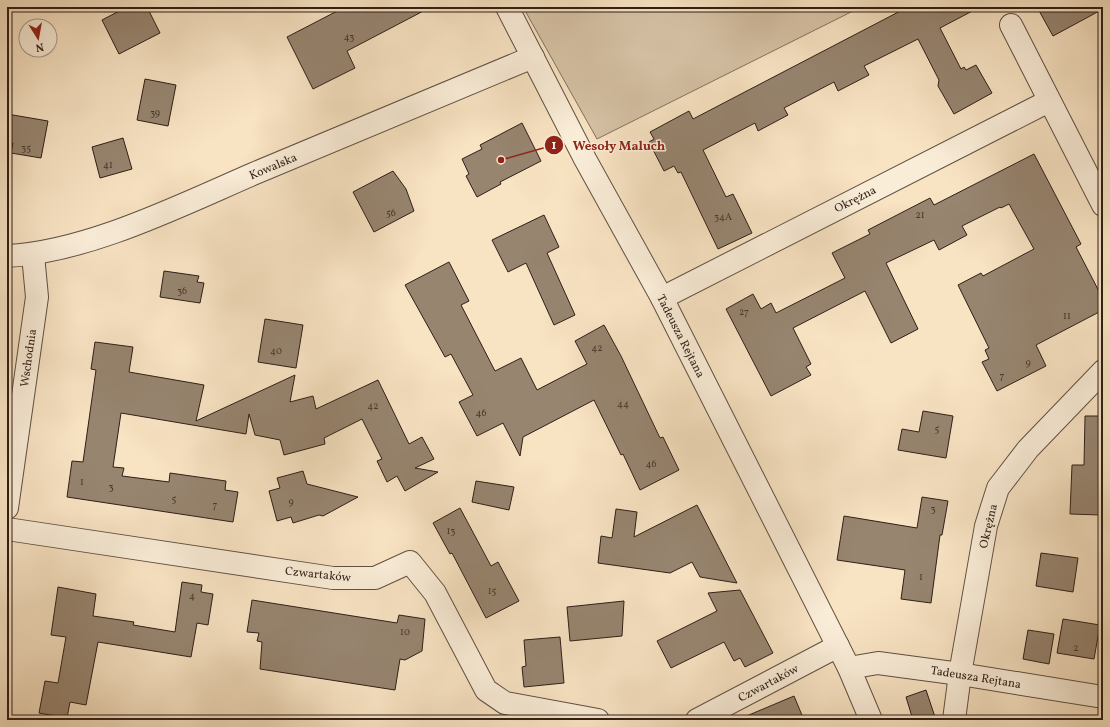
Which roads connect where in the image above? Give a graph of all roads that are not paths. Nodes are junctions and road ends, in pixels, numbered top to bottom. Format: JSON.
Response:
{"nodes":[{"id":1,"x":507,"y":7,"type":"edge"},
{"id":2,"x":1011,"y":25,"type":"dead end"},
{"id":3,"x":533,"y":57,"type":"junction"},
{"id":4,"x":1049,"y":101,"type":"junction"},
{"id":5,"x":1103,"y":205,"type":"edge"},
{"id":6,"x":33,"y":255,"type":"junction"},
{"id":7,"x":7,"y":256,"type":"edge"},
{"id":8,"x":662,"y":298,"type":"junction"},
{"id":9,"x":1103,"y":371,"type":"edge"},
{"id":10,"x":7,"y":508,"type":"edge"},
{"id":11,"x":7,"y":529,"type":"edge"},
{"id":12,"x":838,"y":646,"type":"junction"},
{"id":13,"x":849,"y":668,"type":"junction"},
{"id":14,"x":960,"y":674,"type":"junction"},
{"id":15,"x":1103,"y":697,"type":"edge"},
{"id":16,"x":598,"y":720,"type":"edge"},
{"id":17,"x":698,"y":720,"type":"edge"},
{"id":18,"x":871,"y":720,"type":"edge"},
{"id":19,"x":954,"y":720,"type":"edge"}],
"edges":[{"from":1,"to":3,"type":"street","name":"Tadeusza Rejtana"},
{"from":2,"to":4,"type":"street"},
{"from":3,"to":6,"type":"street","name":"Kowalska"},
{"from":3,"to":8,"type":"street","name":"Tadeusza Rejtana"},
{"from":4,"to":5,"type":"street"},
{"from":4,"to":8,"type":"street","name":"Okrężna"},
{"from":6,"to":7,"type":"street","name":"Kowalska"},
{"from":6,"to":10,"type":"street","name":"Wschodnia"},
{"from":8,"to":12,"type":"street","name":"Tadeusza Rejtana"},
{"from":9,"to":14,"type":"street","name":"Okrężna"},
{"from":11,"to":16,"type":"street","name":"Czwartaków"},
{"from":12,"to":13,"type":"street","name":"Tadeusza Rejtana"},
{"from":12,"to":17,"type":"street","name":"Czwartaków"},
{"from":13,"to":14,"type":"street","name":"Tadeusza Rejtana"},
{"from":13,"to":18,"type":"street","name":"Tadeusza Rejtana"},
{"from":14,"to":15,"type":"street","name":"Tadeusza Rejtana"},
{"from":14,"to":19,"type":"street","name":"Okrężna"}]}
